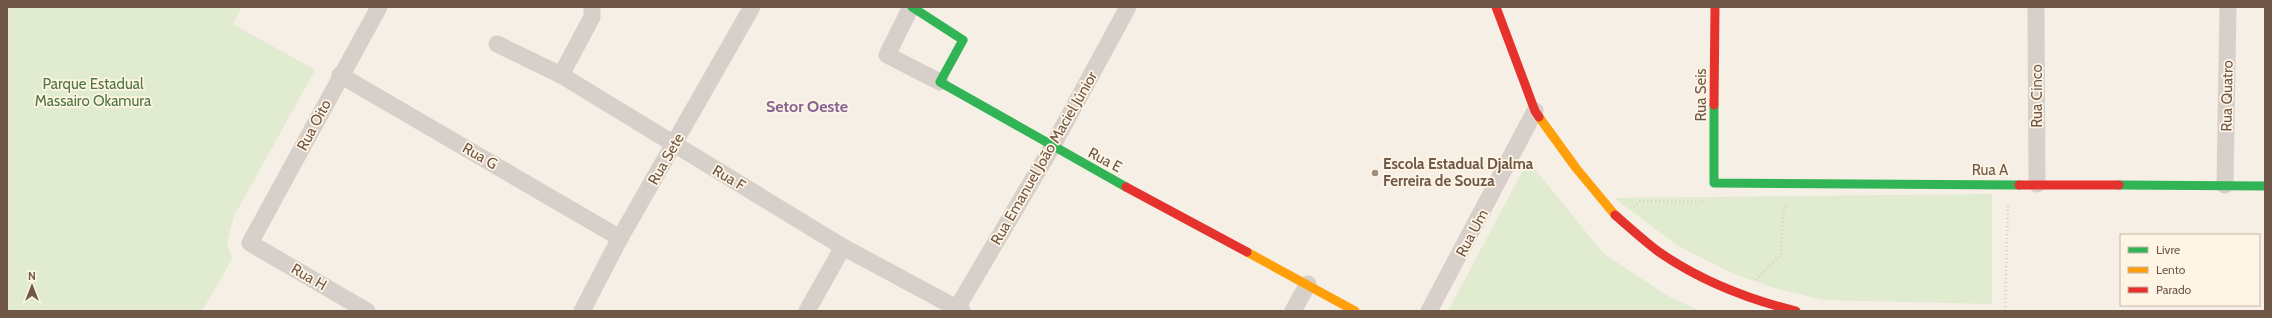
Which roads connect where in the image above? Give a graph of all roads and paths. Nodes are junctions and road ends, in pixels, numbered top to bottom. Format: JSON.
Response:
{"nodes":[{"id":1,"x":378,"y":7,"type":"edge"},
{"id":2,"x":592,"y":7,"type":"edge"},
{"id":3,"x":752,"y":7,"type":"edge"},
{"id":4,"x":911,"y":7,"type":"edge"},
{"id":5,"x":1128,"y":7,"type":"edge"},
{"id":6,"x":1496,"y":7,"type":"edge"},
{"id":7,"x":1715,"y":7,"type":"edge"},
{"id":8,"x":2036,"y":7,"type":"edge"},
{"id":9,"x":2228,"y":7,"type":"edge"},
{"id":10,"x":497,"y":44,"type":"dead end"},
{"id":11,"x":340,"y":75,"type":"junction"},
{"id":12,"x":561,"y":75,"type":"junction"},
{"id":13,"x":940,"y":82,"type":"junction"},
{"id":14,"x":1535,"y":111,"type":"junction"},
{"id":15,"x":675,"y":145,"type":"junction"},
{"id":16,"x":1052,"y":147,"type":"junction"},
{"id":17,"x":1714,"y":183,"type":"junction"},
{"id":18,"x":1796,"y":183,"type":"junction"},
{"id":19,"x":2008,"y":184,"type":"junction"},
{"id":20,"x":2037,"y":184,"type":"junction"},
{"id":21,"x":2225,"y":185,"type":"junction"},
{"id":22,"x":2265,"y":186,"type":"edge"},
{"id":23,"x":1622,"y":221,"type":"junction"},
{"id":24,"x":620,"y":238,"type":"junction"},
{"id":25,"x":250,"y":243,"type":"joint"},
{"id":26,"x":843,"y":247,"type":"junction"},
{"id":27,"x":1308,"y":284,"type":"junction"},
{"id":28,"x":1742,"y":294,"type":"junction"},
{"id":29,"x":960,"y":310,"type":"edge"},
{"id":30,"x":367,"y":311,"type":"edge"},
{"id":31,"x":582,"y":311,"type":"edge"},
{"id":32,"x":807,"y":311,"type":"edge"},
{"id":33,"x":1293,"y":311,"type":"edge"},
{"id":34,"x":1355,"y":311,"type":"edge"},
{"id":35,"x":1429,"y":311,"type":"edge"},
{"id":36,"x":1796,"y":311,"type":"edge"},
{"id":37,"x":2005,"y":311,"type":"edge"}],
"edges":[{"from":1,"to":11,"type":"street","name":"Rua Oito"},
{"from":2,"to":12,"type":"street"},
{"from":3,"to":15,"type":"street","name":"Rua Sete"},
{"from":4,"to":13,"type":"street"},
{"from":4,"to":13,"type":"street"},
{"from":5,"to":16,"type":"street","name":"Rua Emanuel João Maciel Júnior"},
{"from":6,"to":14,"type":"street"},
{"from":7,"to":17,"type":"street","name":"Rua Seis"},
{"from":8,"to":20,"type":"street","name":"Rua Cinco"},
{"from":9,"to":21,"type":"street","name":"Rua Quatro"},
{"from":10,"to":12,"type":"street","name":"Rua F"},
{"from":11,"to":24,"type":"street","name":"Rua G"},
{"from":11,"to":25,"type":"street","name":"Rua Oito"},
{"from":12,"to":15,"type":"street","name":"Rua F"},
{"from":13,"to":16,"type":"street","name":"Rua E"},
{"from":14,"to":23,"type":"street"},
{"from":14,"to":35,"type":"street","name":"Rua Um"},
{"from":15,"to":24,"type":"street","name":"Rua Sete"},
{"from":15,"to":26,"type":"street","name":"Rua F"},
{"from":16,"to":27,"type":"street","name":"Rua E"},
{"from":16,"to":29,"type":"street","name":"Rua Emanuel João Maciel Júnior"},
{"from":17,"to":18,"type":"street","name":"Rua A"},
{"from":17,"to":23,"type":"path"},
{"from":18,"to":19,"type":"street","name":"Rua A"},
{"from":18,"to":28,"type":"path"},
{"from":19,"to":20,"type":"street","name":"Rua A"},
{"from":19,"to":37,"type":"path"},
{"from":20,"to":21,"type":"street","name":"Rua A"},
{"from":21,"to":22,"type":"street","name":"Rua A"},
{"from":23,"to":28,"type":"street"},
{"from":24,"to":31,"type":"street","name":"Rua Sete"},
{"from":25,"to":30,"type":"street","name":"Rua H"},
{"from":26,"to":29,"type":"street","name":"Rua F"},
{"from":26,"to":32,"type":"street"},
{"from":27,"to":33,"type":"street"},
{"from":27,"to":34,"type":"street","name":"Rua E"},
{"from":28,"to":36,"type":"street"}]}
